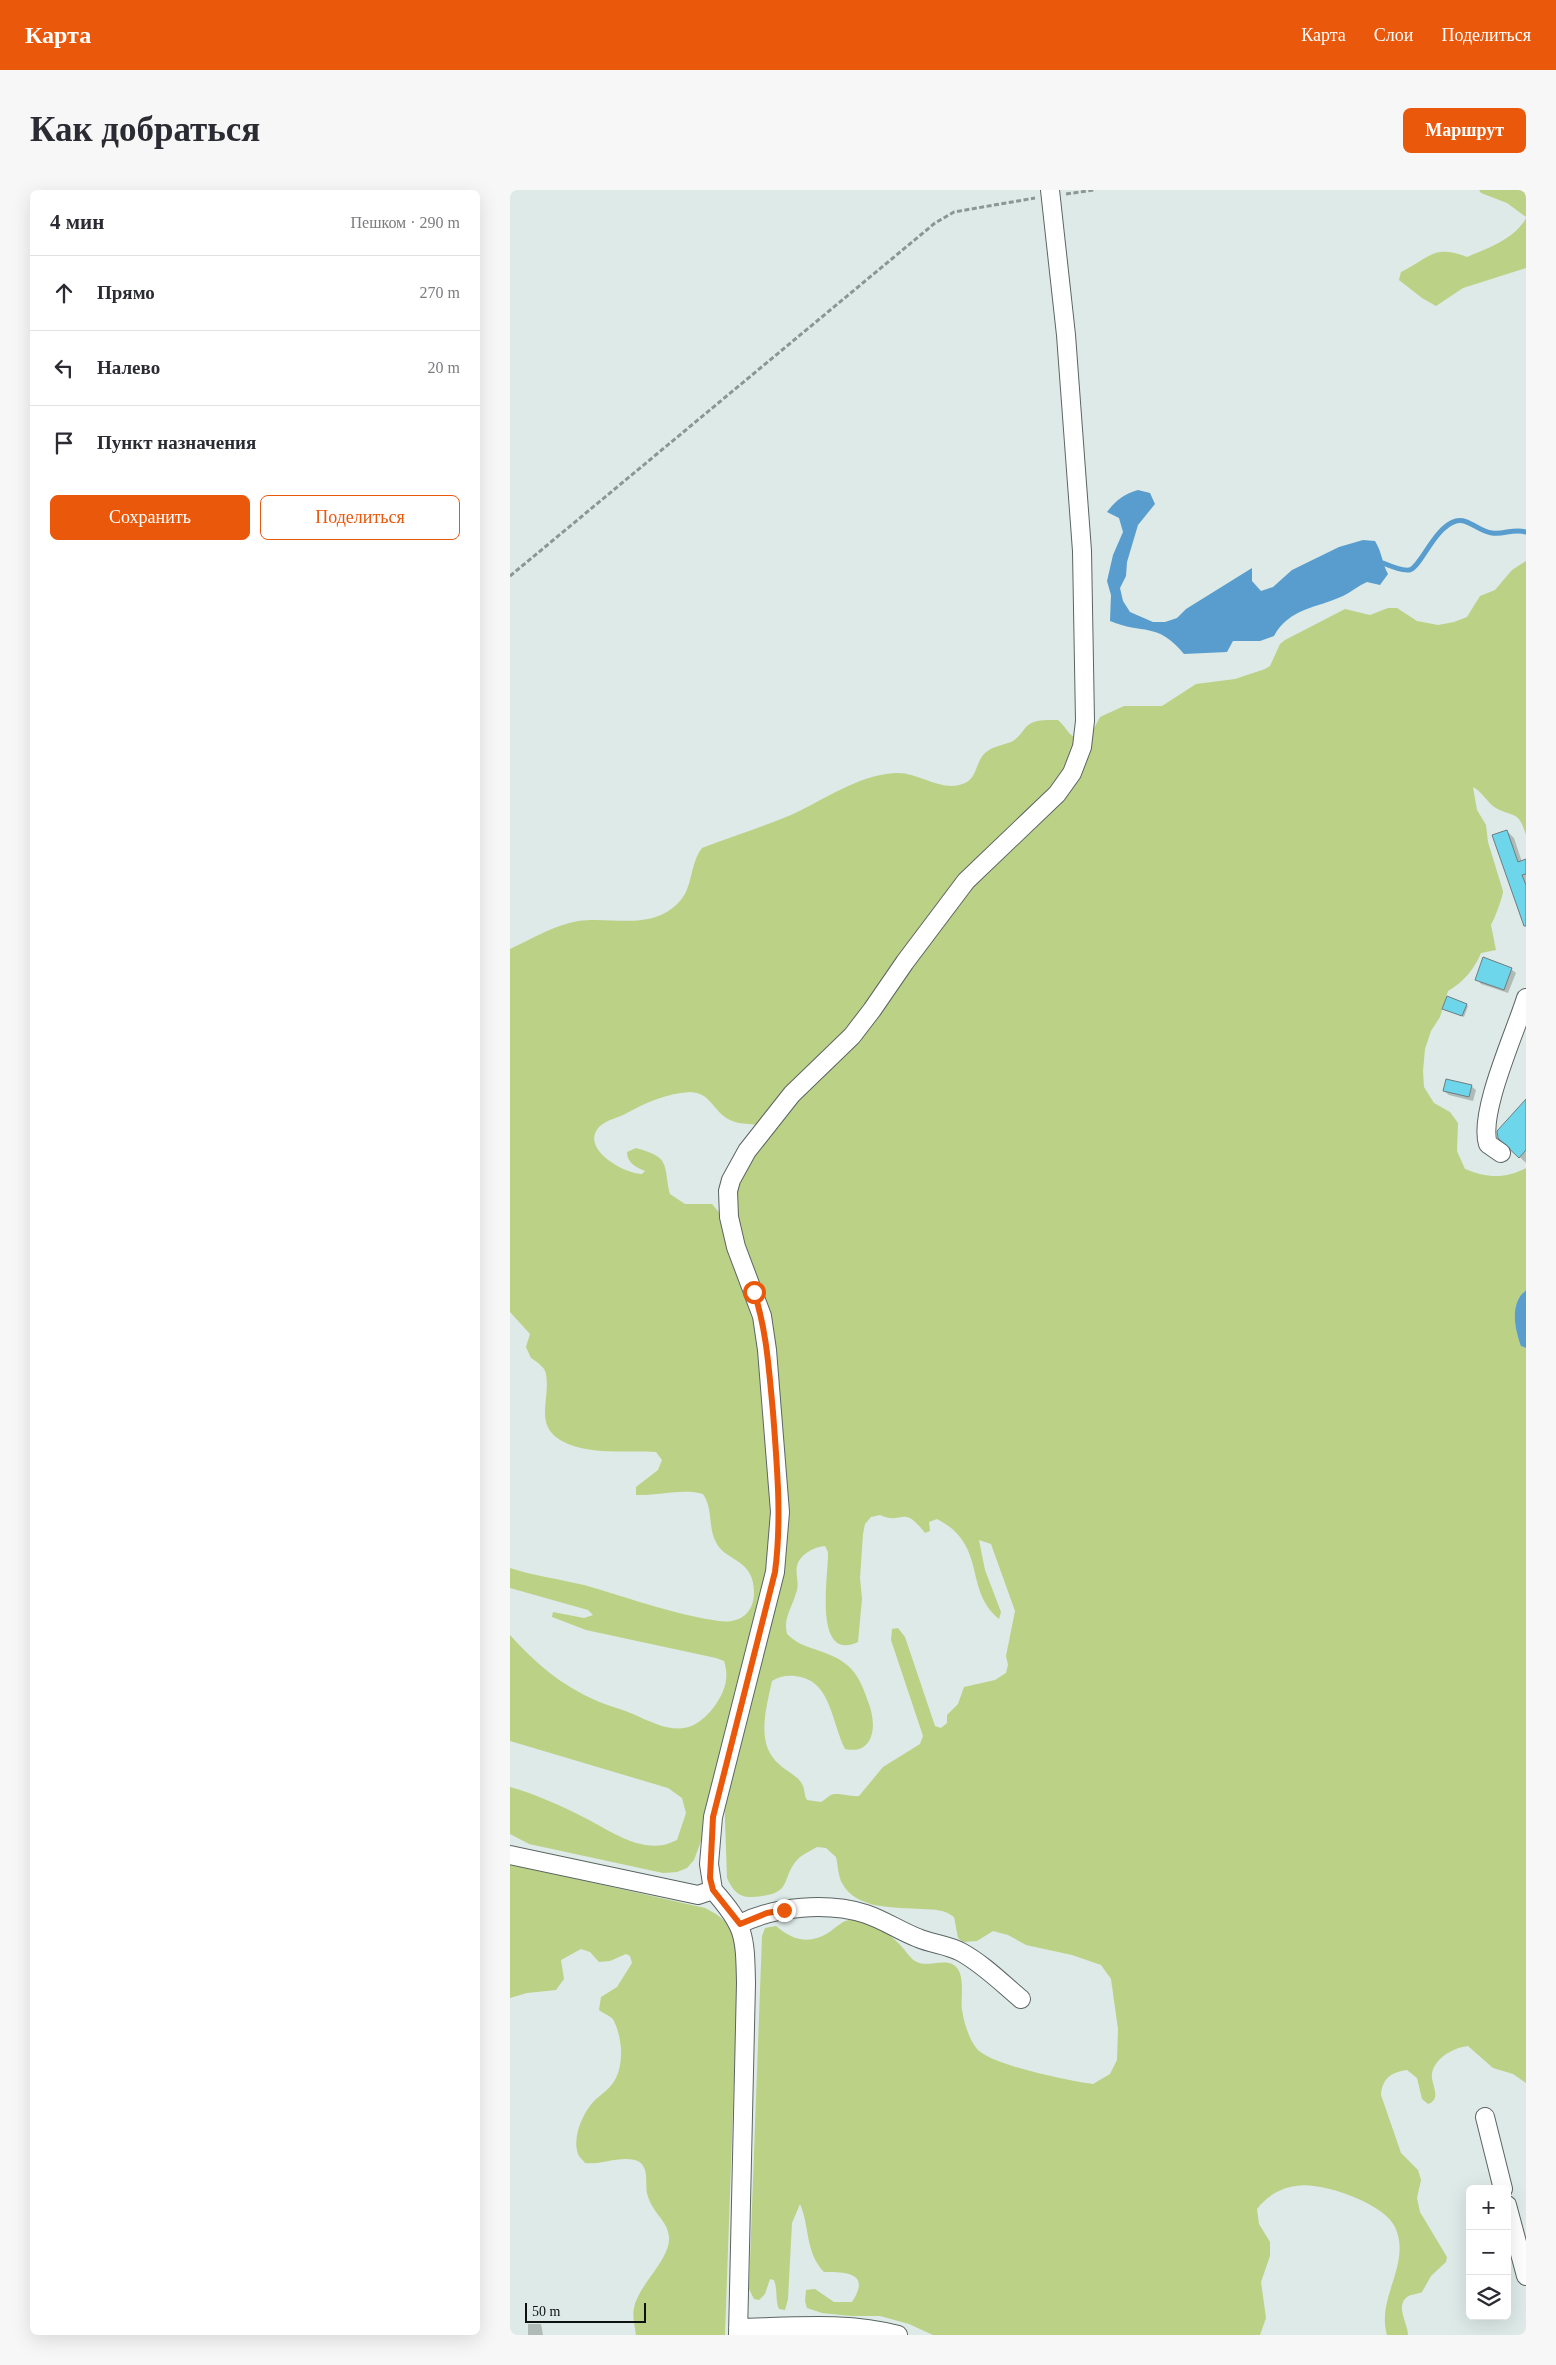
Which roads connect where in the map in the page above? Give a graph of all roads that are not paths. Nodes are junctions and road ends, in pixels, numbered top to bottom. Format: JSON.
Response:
{"nodes":[{"id":1,"x":1050,"y":193,"type":"edge"},
{"id":2,"x":1526,"y":998,"type":"edge"},
{"id":3,"x":1501,"y":1153,"type":"dead end"},
{"id":4,"x":510,"y":1855,"type":"edge"},
{"id":5,"x":713,"y":1890,"type":"junction"},
{"id":6,"x":740,"y":1924,"type":"junction"},
{"id":7,"x":1021,"y":1999,"type":"dead end"},
{"id":8,"x":1485,"y":2117,"type":"dead end"},
{"id":9,"x":1502,"y":2185,"type":"edge"},
{"id":10,"x":1511,"y":2220,"type":"edge"},
{"id":11,"x":1526,"y":2276,"type":"edge"},
{"id":12,"x":738,"y":2332,"type":"edge"},
{"id":13,"x":898,"y":2335,"type":"edge"}],
"edges":[{"from":1,"to":5,"type":"street"},
{"from":2,"to":3,"type":"street"},
{"from":4,"to":5,"type":"street"},
{"from":5,"to":6,"type":"street"},
{"from":6,"to":7,"type":"street"},
{"from":6,"to":12,"type":"street"},
{"from":8,"to":9,"type":"street"},
{"from":10,"to":11,"type":"street"},
{"from":12,"to":13,"type":"street"}]}
